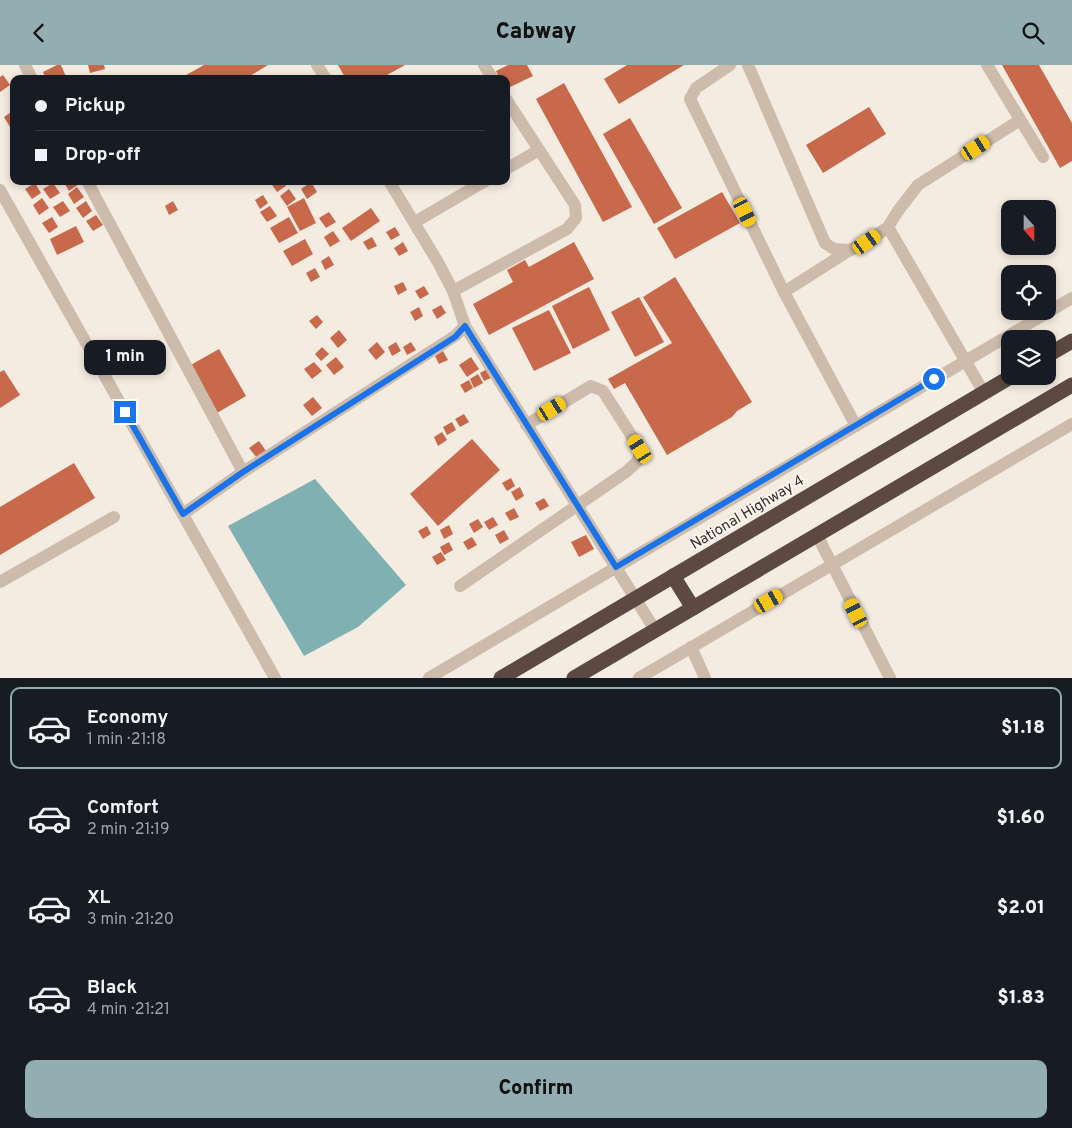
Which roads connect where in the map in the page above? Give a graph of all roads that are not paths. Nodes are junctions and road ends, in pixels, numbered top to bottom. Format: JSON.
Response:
{"nodes":[{"id":1,"x":730,"y":65,"type":"edge"},
{"id":2,"x":748,"y":65,"type":"edge"},
{"id":3,"x":987,"y":65,"type":"edge"},
{"id":4,"x":510,"y":105,"type":"edge"},
{"id":5,"x":1020,"y":119,"type":"junction"},
{"id":6,"x":539,"y":150,"type":"junction"},
{"id":7,"x":1043,"y":157,"type":"dead end"},
{"id":8,"x":510,"y":167,"type":"edge"},
{"id":9,"x":89,"y":185,"type":"edge"},
{"id":10,"x":391,"y":185,"type":"edge"},
{"id":11,"x":478,"y":185,"type":"edge"},
{"id":12,"x":0,"y":190,"type":"edge"},
{"id":13,"x":415,"y":223,"type":"junction"},
{"id":14,"x":888,"y":227,"type":"junction"},
{"id":15,"x":850,"y":250,"type":"junction"},
{"id":16,"x":453,"y":291,"type":"junction"},
{"id":17,"x":784,"y":293,"type":"junction"},
{"id":18,"x":1072,"y":298,"type":"edge"},
{"id":19,"x":465,"y":326,"type":"junction"},
{"id":20,"x":1072,"y":341,"type":"edge"},
{"id":21,"x":1056,"y":350,"type":"edge"},
{"id":22,"x":966,"y":361,"type":"junction"},
{"id":23,"x":1001,"y":383,"type":"edge"},
{"id":24,"x":1072,"y":385,"type":"edge"},
{"id":25,"x":984,"y":393,"type":"junction"},
{"id":26,"x":1072,"y":424,"type":"edge"},
{"id":27,"x":526,"y":425,"type":"junction"},
{"id":28,"x":856,"y":426,"type":"junction"},
{"id":29,"x":243,"y":472,"type":"junction"},
{"id":30,"x":576,"y":506,"type":"junction"},
{"id":31,"x":183,"y":514,"type":"junction"},
{"id":32,"x":114,"y":517,"type":"dead end"},
{"id":33,"x":818,"y":535,"type":"junction"},
{"id":34,"x":831,"y":565,"type":"junction"},
{"id":35,"x":616,"y":567,"type":"junction"},
{"id":36,"x":673,"y":576,"type":"junction"},
{"id":37,"x":0,"y":582,"type":"edge"},
{"id":38,"x":460,"y":586,"type":"dead end"},
{"id":39,"x":635,"y":599,"type":"junction"},
{"id":40,"x":693,"y":608,"type":"junction"},
{"id":41,"x":655,"y":630,"type":"junction"},
{"id":42,"x":691,"y":647,"type":"junction"},
{"id":43,"x":275,"y":678,"type":"edge"},
{"id":44,"x":429,"y":678,"type":"edge"},
{"id":45,"x":501,"y":678,"type":"edge"},
{"id":46,"x":574,"y":678,"type":"edge"},
{"id":47,"x":639,"y":678,"type":"edge"},
{"id":48,"x":705,"y":678,"type":"edge"},
{"id":49,"x":890,"y":678,"type":"edge"}],
"edges":[{"from":1,"to":17,"type":"street"},
{"from":2,"to":15,"type":"street"},
{"from":3,"to":5,"type":"street"},
{"from":4,"to":6,"type":"street"},
{"from":5,"to":7,"type":"street"},
{"from":5,"to":14,"type":"street"},
{"from":6,"to":8,"type":"street"},
{"from":6,"to":16,"type":"street"},
{"from":9,"to":29,"type":"street"},
{"from":10,"to":13,"type":"street"},
{"from":11,"to":13,"type":"street"},
{"from":12,"to":31,"type":"street"},
{"from":13,"to":16,"type":"street"},
{"from":14,"to":15,"type":"street"},
{"from":14,"to":22,"type":"street"},
{"from":15,"to":17,"type":"street"},
{"from":16,"to":19,"type":"street"},
{"from":17,"to":28,"type":"street"},
{"from":18,"to":22,"type":"street"},
{"from":19,"to":27,"type":"street"},
{"from":19,"to":29,"type":"street"},
{"from":20,"to":21,"type":"highway"},
{"from":22,"to":25,"type":"street"},
{"from":22,"to":28,"type":"street"},
{"from":23,"to":25,"type":"highway","name":"National Highway 4"},
{"from":24,"to":33,"type":"highway"},
{"from":25,"to":36,"type":"highway","name":"National Highway 4"},
{"from":26,"to":34,"type":"street"},
{"from":27,"to":30,"type":"street"},
{"from":27,"to":30,"type":"street"},
{"from":28,"to":35,"type":"street"},
{"from":29,"to":31,"type":"street"},
{"from":30,"to":35,"type":"street"},
{"from":30,"to":38,"type":"street"},
{"from":31,"to":43,"type":"street"},
{"from":32,"to":37,"type":"street"},
{"from":33,"to":34,"type":"street"},
{"from":33,"to":40,"type":"highway"},
{"from":34,"to":42,"type":"street"},
{"from":34,"to":49,"type":"street"},
{"from":35,"to":39,"type":"street"},
{"from":35,"to":44,"type":"street"},
{"from":36,"to":39,"type":"highway","name":"National Highway 4"},
{"from":36,"to":40,"type":"highway"},
{"from":39,"to":41,"type":"street"},
{"from":39,"to":45,"type":"highway","name":"National Highway 4"},
{"from":40,"to":41,"type":"highway"},
{"from":41,"to":46,"type":"highway"},
{"from":42,"to":47,"type":"street"},
{"from":42,"to":48,"type":"street"}]}
